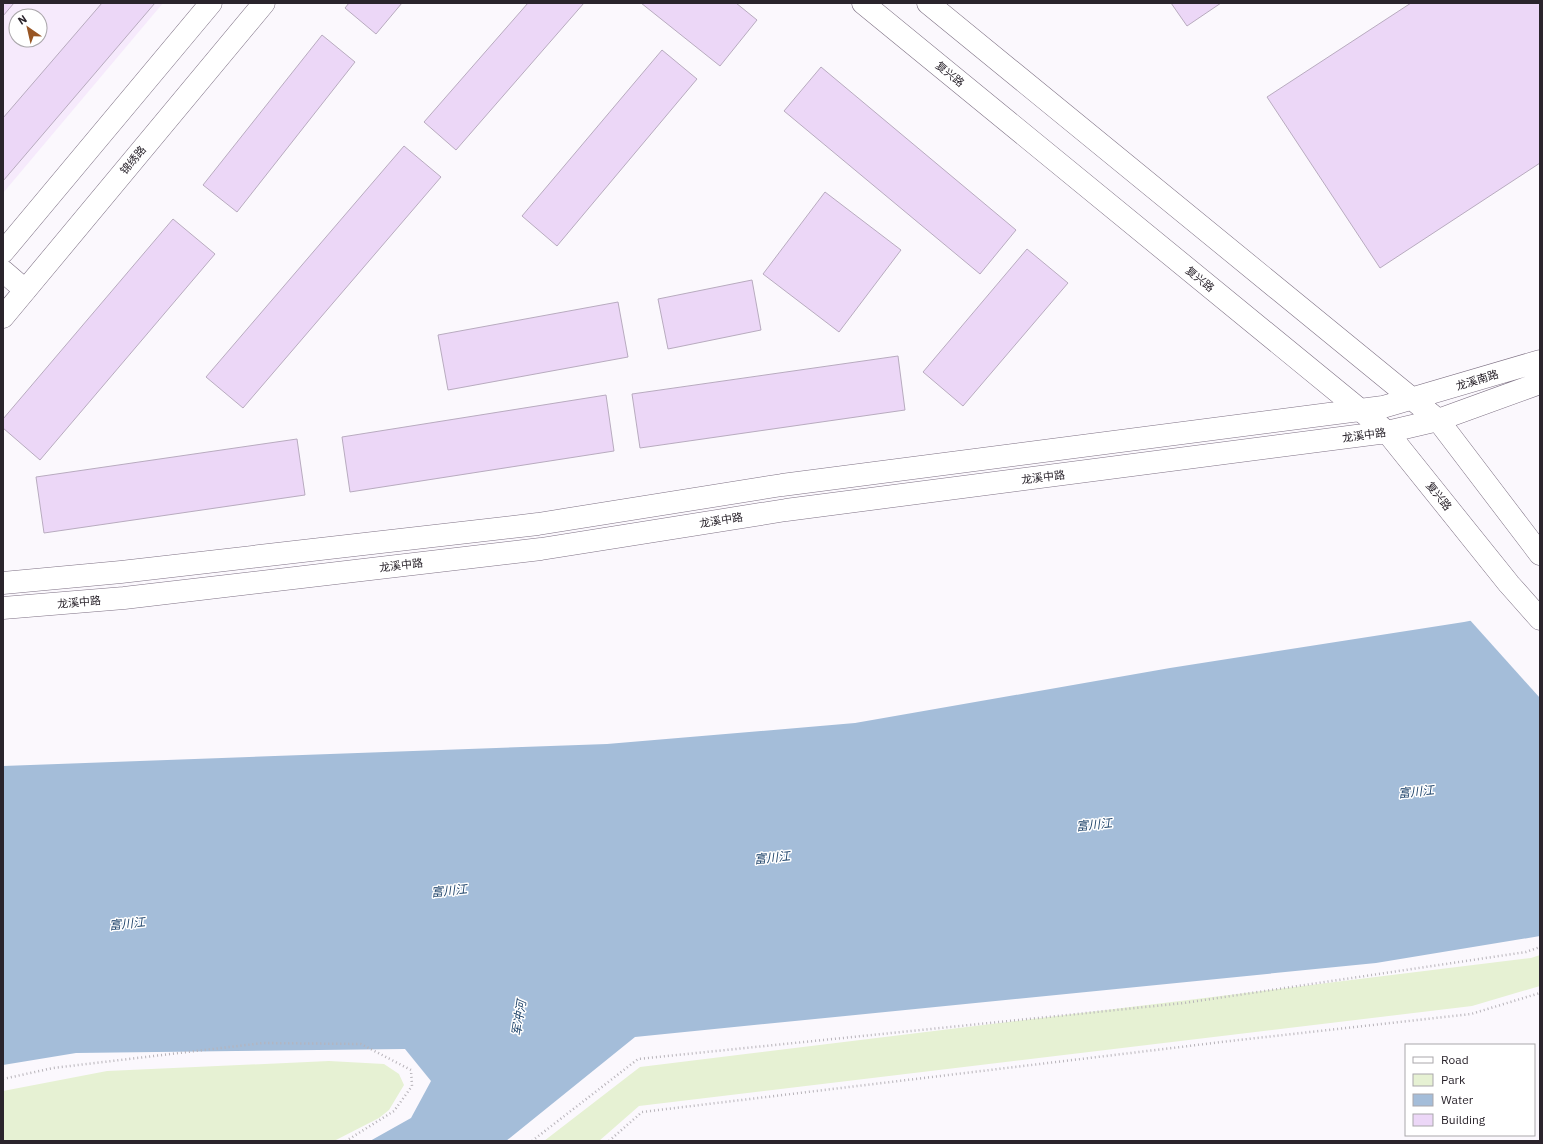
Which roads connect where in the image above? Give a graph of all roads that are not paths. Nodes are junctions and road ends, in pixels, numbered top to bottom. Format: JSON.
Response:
{"nodes":[{"id":1,"x":211,"y":3,"type":"edge"},
{"id":2,"x":264,"y":3,"type":"edge"},
{"id":3,"x":863,"y":3,"type":"edge"},
{"id":4,"x":928,"y":3,"type":"edge"},
{"id":5,"x":3,"y":252,"type":"edge"},
{"id":6,"x":3,"y":271,"type":"edge"},
{"id":7,"x":25,"y":290,"type":"junction"},
{"id":8,"x":3,"y":318,"type":"edge"},
{"id":9,"x":1540,"y":361,"type":"edge"},
{"id":10,"x":1540,"y":383,"type":"edge"},
{"id":11,"x":1414,"y":400,"type":"junction"},
{"id":12,"x":1360,"y":410,"type":"junction"},
{"id":13,"x":1438,"y":420,"type":"junction"},
{"id":14,"x":1387,"y":432,"type":"junction"},
{"id":15,"x":1540,"y":554,"type":"edge"},
{"id":16,"x":3,"y":583,"type":"edge"},
{"id":17,"x":3,"y":608,"type":"edge"},
{"id":18,"x":1540,"y":619,"type":"edge"}],
"edges":[{"from":1,"to":5,"type":"main road"},
{"from":2,"to":7,"type":"main road","name":"锦绣路"},
{"from":3,"to":12,"type":"main road","name":"复兴路"},
{"from":4,"to":11,"type":"main road"},
{"from":6,"to":7,"type":"main road"},
{"from":7,"to":8,"type":"main road","name":"锦绣路"},
{"from":9,"to":11,"type":"main road","name":"龙溪南路"},
{"from":10,"to":13,"type":"main road","name":"龙溪南路"},
{"from":11,"to":12,"type":"main road"},
{"from":11,"to":13,"type":"main road"},
{"from":12,"to":14,"type":"main road","name":"复兴路"},
{"from":12,"to":16,"type":"main road"},
{"from":13,"to":14,"type":"main road","name":"龙溪中路"},
{"from":13,"to":15,"type":"main road"},
{"from":14,"to":17,"type":"main road","name":"龙溪中路"},
{"from":14,"to":18,"type":"main road","name":"复兴路"}]}
